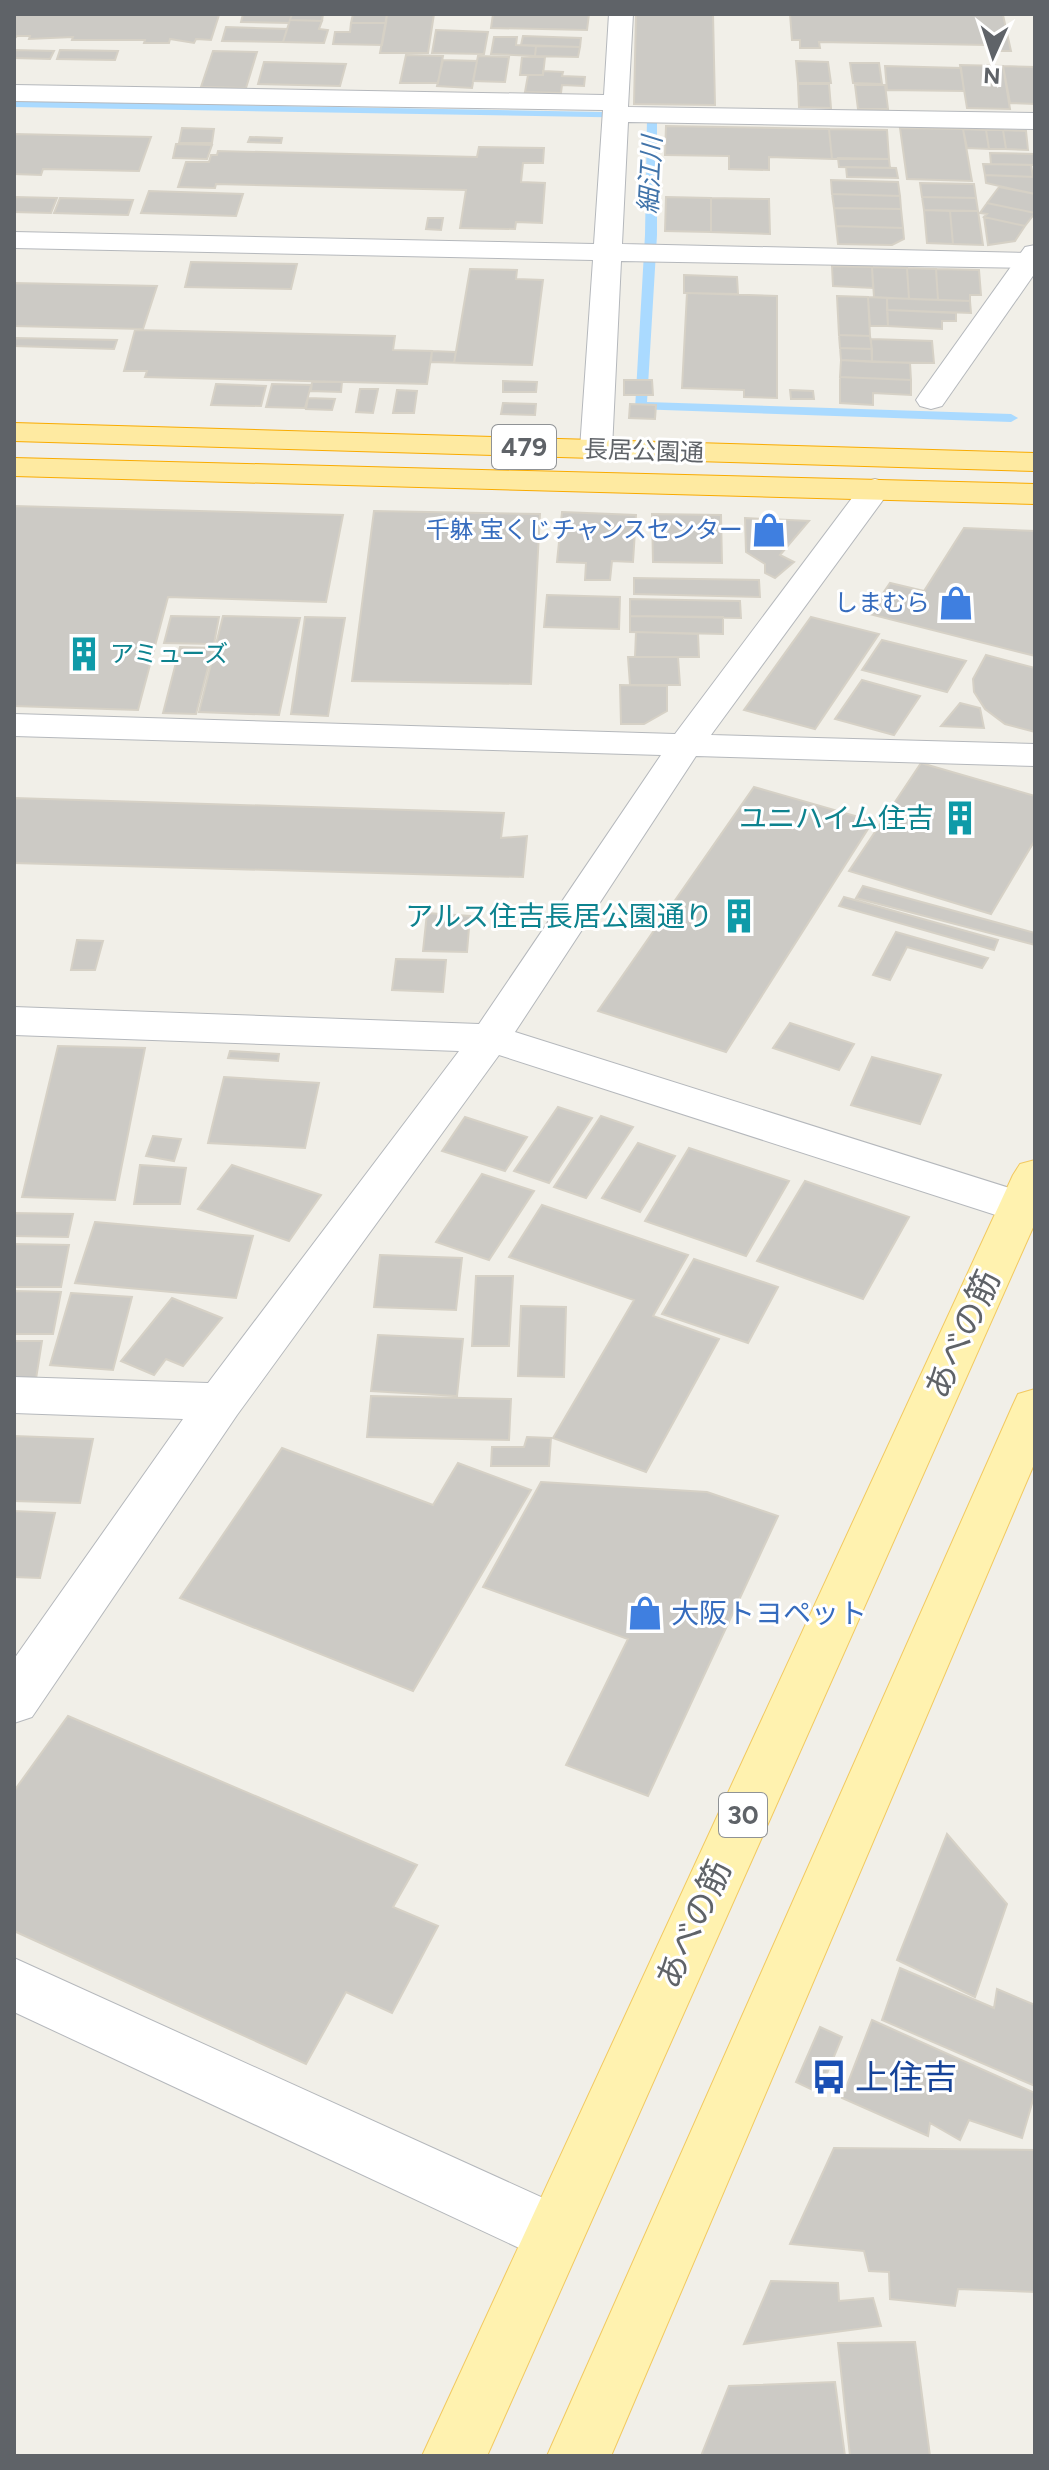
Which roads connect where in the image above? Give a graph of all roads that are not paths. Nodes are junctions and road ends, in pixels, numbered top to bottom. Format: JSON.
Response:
{"nodes":[{"id":1,"x":621,"y":14,"type":"edge"},
{"id":2,"x":14,"y":93,"type":"edge"},
{"id":3,"x":14,"y":115,"type":"edge"},
{"id":4,"x":616,"y":115,"type":"junction"},
{"id":5,"x":1035,"y":121,"type":"edge"},
{"id":6,"x":14,"y":240,"type":"edge"},
{"id":7,"x":609,"y":252,"type":"junction"},
{"id":8,"x":1032,"y":257,"type":"edge"},
{"id":9,"x":931,"y":400,"type":"dead end"},
{"id":10,"x":14,"y":432,"type":"edge"},
{"id":11,"x":596,"y":449,"type":"junction"},
{"id":12,"x":1035,"y":462,"type":"edge"},
{"id":13,"x":14,"y":467,"type":"edge"},
{"id":14,"x":875,"y":489,"type":"junction"},
{"id":15,"x":1035,"y":494,"type":"edge"},
{"id":16,"x":14,"y":725,"type":"edge"},
{"id":17,"x":686,"y":744,"type":"junction"},
{"id":18,"x":1035,"y":755,"type":"edge"},
{"id":19,"x":14,"y":1021,"type":"edge"},
{"id":20,"x":490,"y":1038,"type":"junction"},
{"id":21,"x":1027,"y":1191,"type":"edge"},
{"id":22,"x":14,"y":1395,"type":"edge"},
{"id":23,"x":220,"y":1402,"type":"junction"},
{"id":24,"x":1035,"y":1407,"type":"edge"},
{"id":25,"x":14,"y":1701,"type":"edge"},
{"id":26,"x":14,"y":1984,"type":"edge"},
{"id":27,"x":553,"y":2233,"type":"junction"},
{"id":28,"x":454,"y":2456,"type":"edge"},
{"id":29,"x":579,"y":2456,"type":"edge"}],
"edges":[{"from":1,"to":4,"type":"street"},
{"from":2,"to":4,"type":"street"},
{"from":3,"to":4,"type":"street"},
{"from":4,"to":5,"type":"street"},
{"from":4,"to":7,"type":"street"},
{"from":6,"to":7,"type":"street"},
{"from":7,"to":8,"type":"street"},
{"from":7,"to":11,"type":"street"},
{"from":8,"to":9,"type":"street"},
{"from":10,"to":11,"type":"highway","name":"長居公園通","number":"479"},
{"from":11,"to":12,"type":"highway","name":"長居公園通","number":"479"},
{"from":13,"to":14,"type":"highway","name":"長居公園通","number":"479"},
{"from":14,"to":15,"type":"highway","name":"長居公園通","number":"479"},
{"from":14,"to":17,"type":"street"},
{"from":16,"to":17,"type":"street"},
{"from":17,"to":18,"type":"street"},
{"from":17,"to":20,"type":"street"},
{"from":19,"to":20,"type":"street"},
{"from":20,"to":21,"type":"street"},
{"from":20,"to":23,"type":"street"},
{"from":21,"to":27,"type":"main road","name":"あべの筋","number":"30"},
{"from":22,"to":23,"type":"street"},
{"from":23,"to":25,"type":"street"},
{"from":24,"to":29,"type":"main road"},
{"from":26,"to":27,"type":"street"},
{"from":27,"to":28,"type":"main road","name":"あべの筋","number":"30"}]}
